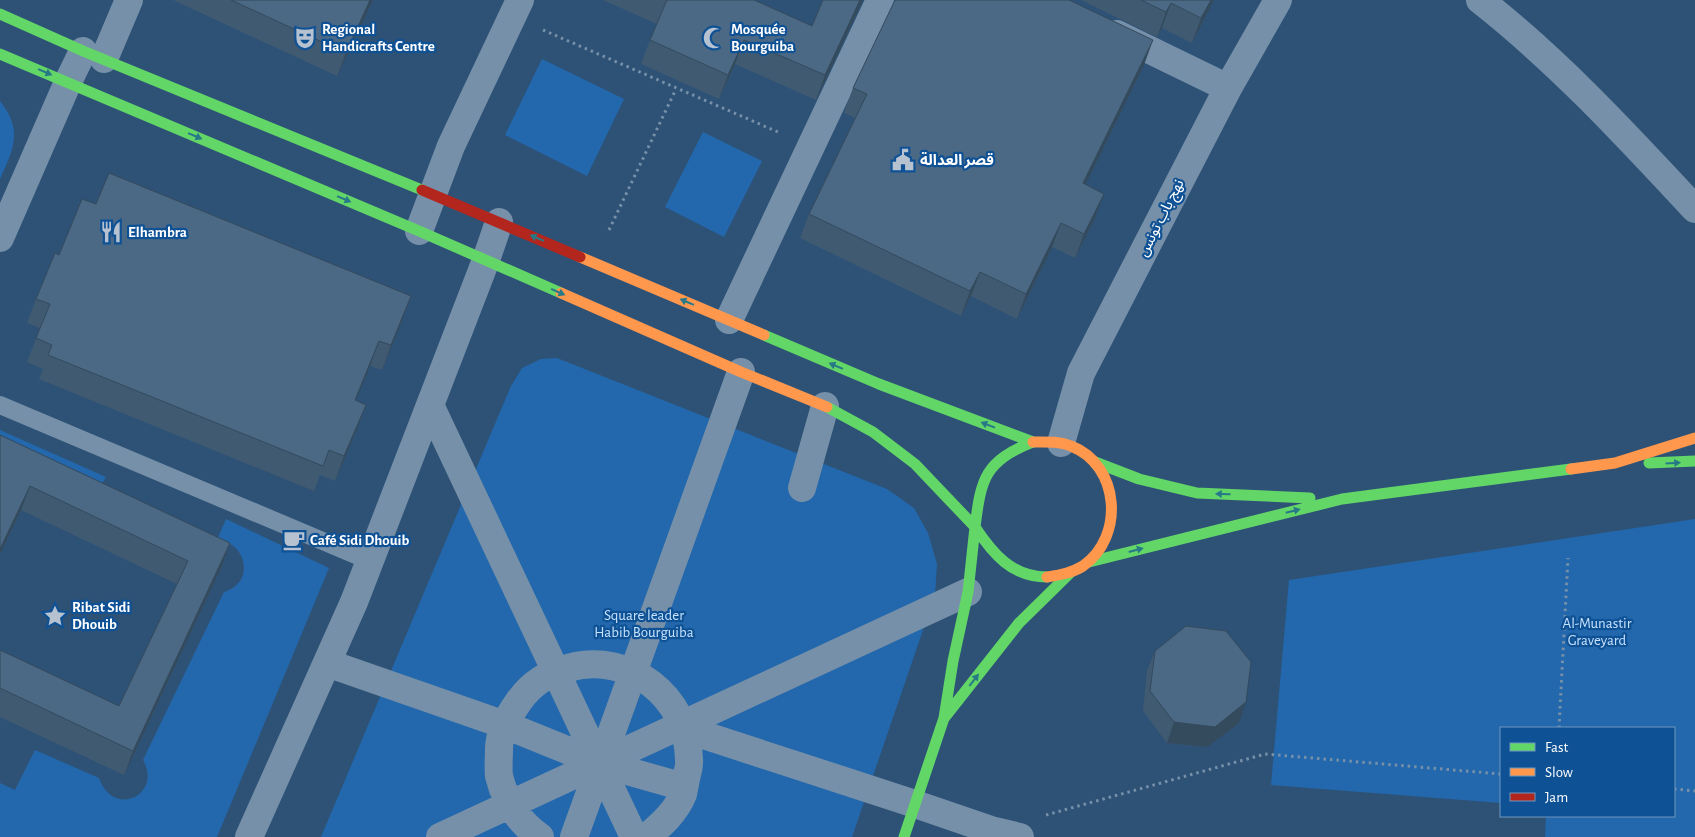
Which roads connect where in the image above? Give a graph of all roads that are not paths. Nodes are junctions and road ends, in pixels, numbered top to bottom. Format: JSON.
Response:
{"nodes":[{"id":1,"x":129,"y":0,"type":"edge"},
{"id":2,"x":880,"y":0,"type":"edge"},
{"id":3,"x":1278,"y":0,"type":"edge"},
{"id":4,"x":1480,"y":0,"type":"edge"},
{"id":5,"x":516,"y":8,"type":"edge"},
{"id":6,"x":0,"y":14,"type":"edge"},
{"id":7,"x":1098,"y":25,"type":"edge"},
{"id":8,"x":0,"y":54,"type":"edge"},
{"id":9,"x":94,"y":55,"type":"junction"},
{"id":10,"x":68,"y":82,"type":"junction"},
{"id":11,"x":1228,"y":88,"type":"junction"},
{"id":12,"x":433,"y":195,"type":"junction"},
{"id":13,"x":1695,"y":209,"type":"edge"},
{"id":14,"x":499,"y":222,"type":"junction"},
{"id":15,"x":419,"y":231,"type":"junction"},
{"id":16,"x":0,"y":238,"type":"edge"},
{"id":17,"x":486,"y":260,"type":"junction"},
{"id":18,"x":729,"y":320,"type":"junction"},
{"id":19,"x":741,"y":372,"type":"junction"},
{"id":20,"x":0,"y":405,"type":"edge"},
{"id":21,"x":430,"y":405,"type":"junction"},
{"id":22,"x":825,"y":406,"type":"junction"},
{"id":23,"x":1695,"y":438,"type":"edge"},
{"id":24,"x":1033,"y":442,"type":"junction"},
{"id":25,"x":1061,"y":442,"type":"junction"},
{"id":26,"x":1695,"y":461,"type":"edge"},
{"id":27,"x":1095,"y":462,"type":"junction"},
{"id":28,"x":1615,"y":463,"type":"junction"},
{"id":29,"x":802,"y":488,"type":"dead end"},
{"id":30,"x":1342,"y":499,"type":"junction"},
{"id":31,"x":975,"y":527,"type":"junction"},
{"id":32,"x":370,"y":561,"type":"junction"},
{"id":33,"x":1088,"y":562,"type":"junction"},
{"id":34,"x":1071,"y":572,"type":"junction"},
{"id":35,"x":968,"y":592,"type":"junction"},
{"id":36,"x":327,"y":663,"type":"junction"},
{"id":37,"x":556,"y":671,"type":"junction"},
{"id":38,"x":633,"y":673,"type":"junction"},
{"id":39,"x":944,"y":718,"type":"junction"},
{"id":40,"x":505,"y":725,"type":"junction"},
{"id":41,"x":683,"y":727,"type":"junction"},
{"id":42,"x":599,"y":763,"type":"junction"},
{"id":43,"x":684,"y":786,"type":"junction"},
{"id":44,"x":915,"y":804,"type":"junction"},
{"id":45,"x":510,"y":805,"type":"junction"},
{"id":46,"x":249,"y":837,"type":"edge"},
{"id":47,"x":440,"y":837,"type":"edge"},
{"id":48,"x":540,"y":837,"type":"edge"},
{"id":49,"x":574,"y":837,"type":"edge"},
{"id":50,"x":634,"y":837,"type":"edge"},
{"id":51,"x":647,"y":837,"type":"edge"},
{"id":52,"x":904,"y":837,"type":"edge"},
{"id":53,"x":1020,"y":837,"type":"edge"}],
"edges":[{"from":1,"to":9,"type":"street"},
{"from":2,"to":18,"type":"street"},
{"from":3,"to":11,"type":"street","name":"نهج باب تونس"},
{"from":4,"to":13,"type":"street"},
{"from":5,"to":12,"type":"street"},
{"from":6,"to":9,"type":"main road"},
{"from":7,"to":11,"type":"street"},
{"from":8,"to":10,"type":"main road","one_way":true},
{"from":9,"to":10,"type":"street"},
{"from":9,"to":12,"type":"main road"},
{"from":10,"to":15,"type":"main road","one_way":true},
{"from":10,"to":16,"type":"street"},
{"from":11,"to":25,"type":"street","name":"نهج باب تونس"},
{"from":12,"to":14,"type":"main road"},
{"from":12,"to":15,"type":"street"},
{"from":14,"to":17,"type":"street"},
{"from":18,"to":14,"type":"main road","one_way":true},
{"from":15,"to":17,"type":"main road"},
{"from":17,"to":19,"type":"main road","one_way":true},
{"from":17,"to":21,"type":"street"},
{"from":24,"to":18,"type":"main road","one_way":true},
{"from":19,"to":22,"type":"main road"},
{"from":19,"to":38,"type":"street"},
{"from":20,"to":32,"type":"lane"},
{"from":21,"to":32,"type":"street"},
{"from":21,"to":37,"type":"street"},
{"from":22,"to":29,"type":"street"},
{"from":22,"to":31,"type":"main road"},
{"from":23,"to":28,"type":"main road"},
{"from":24,"to":25,"type":"main road"},
{"from":24,"to":31,"type":"main road"},
{"from":25,"to":27,"type":"main road"},
{"from":28,"to":26,"type":"main road","one_way":true},
{"from":30,"to":27,"type":"main road","one_way":true},
{"from":27,"to":33,"type":"main road"},
{"from":28,"to":30,"type":"main road"},
{"from":33,"to":30,"type":"main road","one_way":true},
{"from":31,"to":34,"type":"main road"},
{"from":31,"to":35,"type":"main road"},
{"from":32,"to":36,"type":"street"},
{"from":33,"to":34,"type":"main road"},
{"from":39,"to":34,"type":"main road","one_way":true},
{"from":35,"to":39,"type":"main road"},
{"from":35,"to":41,"type":"street"},
{"from":36,"to":40,"type":"street"},
{"from":36,"to":46,"type":"street"},
{"from":37,"to":38,"type":"street"},
{"from":37,"to":40,"type":"street"},
{"from":37,"to":42,"type":"street"},
{"from":38,"to":41,"type":"street"},
{"from":38,"to":42,"type":"street"},
{"from":39,"to":44,"type":"main road"},
{"from":40,"to":42,"type":"street"},
{"from":40,"to":45,"type":"street"},
{"from":41,"to":42,"type":"street"},
{"from":41,"to":43,"type":"street"},
{"from":41,"to":44,"type":"street"},
{"from":42,"to":43,"type":"street"},
{"from":42,"to":45,"type":"street"},
{"from":42,"to":49,"type":"street"},
{"from":42,"to":50,"type":"street"},
{"from":43,"to":51,"type":"street"},
{"from":44,"to":52,"type":"main road"},
{"from":44,"to":53,"type":"street"},
{"from":45,"to":47,"type":"street"},
{"from":45,"to":48,"type":"street"}]}
